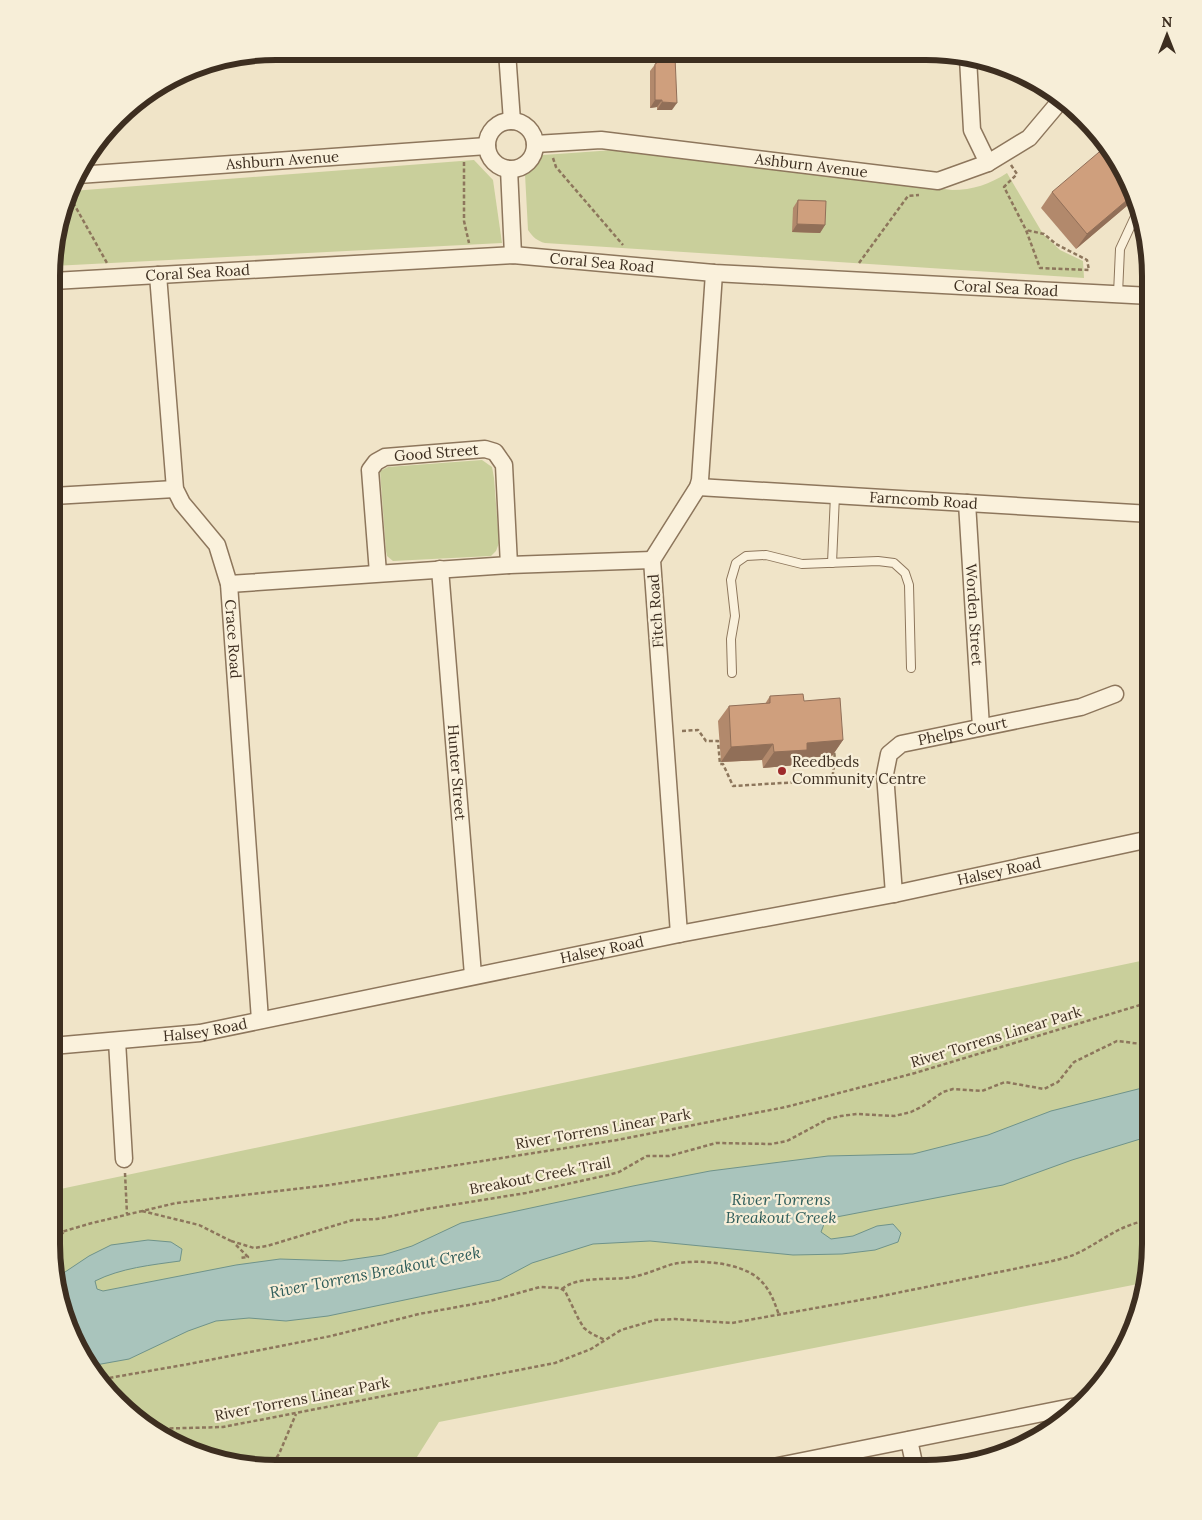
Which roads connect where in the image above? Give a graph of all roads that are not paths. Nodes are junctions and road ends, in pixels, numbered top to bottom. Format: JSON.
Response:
{"nodes":[{"id":1,"x":507,"y":60,"type":"edge"},
{"id":2,"x":968,"y":64,"type":"edge"},
{"id":3,"x":1057,"y":105,"type":"edge"},
{"id":4,"x":512,"y":122,"type":"junction"},
{"id":5,"x":535,"y":144,"type":"junction"},
{"id":6,"x":487,"y":146,"type":"junction"},
{"id":7,"x":988,"y":163,"type":"junction"},
{"id":8,"x":509,"y":169,"type":"junction"},
{"id":9,"x":86,"y":174,"type":"edge"},
{"id":10,"x":1134,"y":218,"type":"edge"},
{"id":11,"x":513,"y":255,"type":"junction"},
{"id":12,"x":714,"y":272,"type":"junction"},
{"id":13,"x":158,"y":275,"type":"junction"},
{"id":14,"x":60,"y":281,"type":"edge"},
{"id":15,"x":1118,"y":294,"type":"junction"},
{"id":16,"x":1142,"y":295,"type":"edge"},
{"id":17,"x":698,"y":488,"type":"junction"},
{"id":18,"x":175,"y":489,"type":"junction"},
{"id":19,"x":60,"y":496,"type":"edge"},
{"id":20,"x":835,"y":496,"type":"junction"},
{"id":21,"x":967,"y":503,"type":"junction"},
{"id":22,"x":1142,"y":513,"type":"edge"},
{"id":23,"x":652,"y":560,"type":"junction"},
{"id":24,"x":832,"y":563,"type":"junction"},
{"id":25,"x":509,"y":565,"type":"junction"},
{"id":26,"x":440,"y":569,"type":"junction"},
{"id":27,"x":378,"y":573,"type":"junction"},
{"id":28,"x":229,"y":584,"type":"junction"},
{"id":29,"x":911,"y":668,"type":"dead end"},
{"id":30,"x":732,"y":673,"type":"dead end"},
{"id":31,"x":1115,"y":694,"type":"dead end"},
{"id":32,"x":981,"y":727,"type":"junction"},
{"id":33,"x":1142,"y":841,"type":"edge"},
{"id":34,"x":894,"y":894,"type":"junction"},
{"id":35,"x":679,"y":934,"type":"junction"},
{"id":36,"x":473,"y":975,"type":"junction"},
{"id":37,"x":260,"y":1020,"type":"junction"},
{"id":38,"x":117,"y":1041,"type":"junction"},
{"id":39,"x":60,"y":1045,"type":"edge"},
{"id":40,"x":124,"y":1159,"type":"road end"},
{"id":41,"x":1065,"y":1408,"type":"edge"},
{"id":42,"x":909,"y":1440,"type":"junction"},
{"id":43,"x":808,"y":1460,"type":"edge"},
{"id":44,"x":913,"y":1460,"type":"edge"}],
"edges":[{"from":1,"to":4,"type":"street"},
{"from":2,"to":7,"type":"street"},
{"from":3,"to":7,"type":"street","name":"Ashburn Avenue"},
{"from":4,"to":5,"type":"street"},
{"from":4,"to":6,"type":"street"},
{"from":5,"to":7,"type":"street","name":"Ashburn Avenue"},
{"from":5,"to":8,"type":"street"},
{"from":6,"to":8,"type":"street"},
{"from":6,"to":9,"type":"street","name":"Ashburn Avenue"},
{"from":8,"to":11,"type":"street"},
{"from":10,"to":15,"type":"lane"},
{"from":11,"to":12,"type":"street","name":"Coral Sea Road"},
{"from":11,"to":13,"type":"street","name":"Coral Sea Road"},
{"from":12,"to":15,"type":"street","name":"Coral Sea Road"},
{"from":12,"to":17,"type":"street","name":"Fitch Road"},
{"from":13,"to":14,"type":"street","name":"Coral Sea Road"},
{"from":13,"to":18,"type":"street","name":"Crace Road"},
{"from":15,"to":16,"type":"street","name":"Coral Sea Road"},
{"from":17,"to":20,"type":"street","name":"Farncomb Road"},
{"from":17,"to":23,"type":"street","name":"Fitch Road"},
{"from":18,"to":19,"type":"street"},
{"from":18,"to":28,"type":"street","name":"Crace Road"},
{"from":20,"to":21,"type":"street","name":"Farncomb Road"},
{"from":20,"to":24,"type":"lane"},
{"from":21,"to":22,"type":"street","name":"Farncomb Road"},
{"from":21,"to":32,"type":"street","name":"Worden Street"},
{"from":23,"to":25,"type":"street"},
{"from":23,"to":35,"type":"street","name":"Fitch Road"},
{"from":24,"to":29,"type":"lane"},
{"from":24,"to":30,"type":"lane"},
{"from":25,"to":26,"type":"street"},
{"from":25,"to":27,"type":"street","name":"Good Street"},
{"from":26,"to":27,"type":"street"},
{"from":26,"to":36,"type":"street","name":"Hunter Street"},
{"from":27,"to":28,"type":"street"},
{"from":28,"to":37,"type":"street","name":"Crace Road"},
{"from":31,"to":32,"type":"street","name":"Phelps Court"},
{"from":32,"to":34,"type":"street","name":"Phelps Court"},
{"from":33,"to":34,"type":"street","name":"Halsey Road"},
{"from":34,"to":35,"type":"street","name":"Halsey Road"},
{"from":35,"to":36,"type":"street","name":"Halsey Road"},
{"from":36,"to":37,"type":"street","name":"Halsey Road"},
{"from":37,"to":38,"type":"street","name":"Halsey Road"},
{"from":38,"to":39,"type":"street","name":"Halsey Road"},
{"from":38,"to":40,"type":"street"},
{"from":41,"to":42,"type":"street"},
{"from":42,"to":43,"type":"street"},
{"from":42,"to":44,"type":"street"}]}
